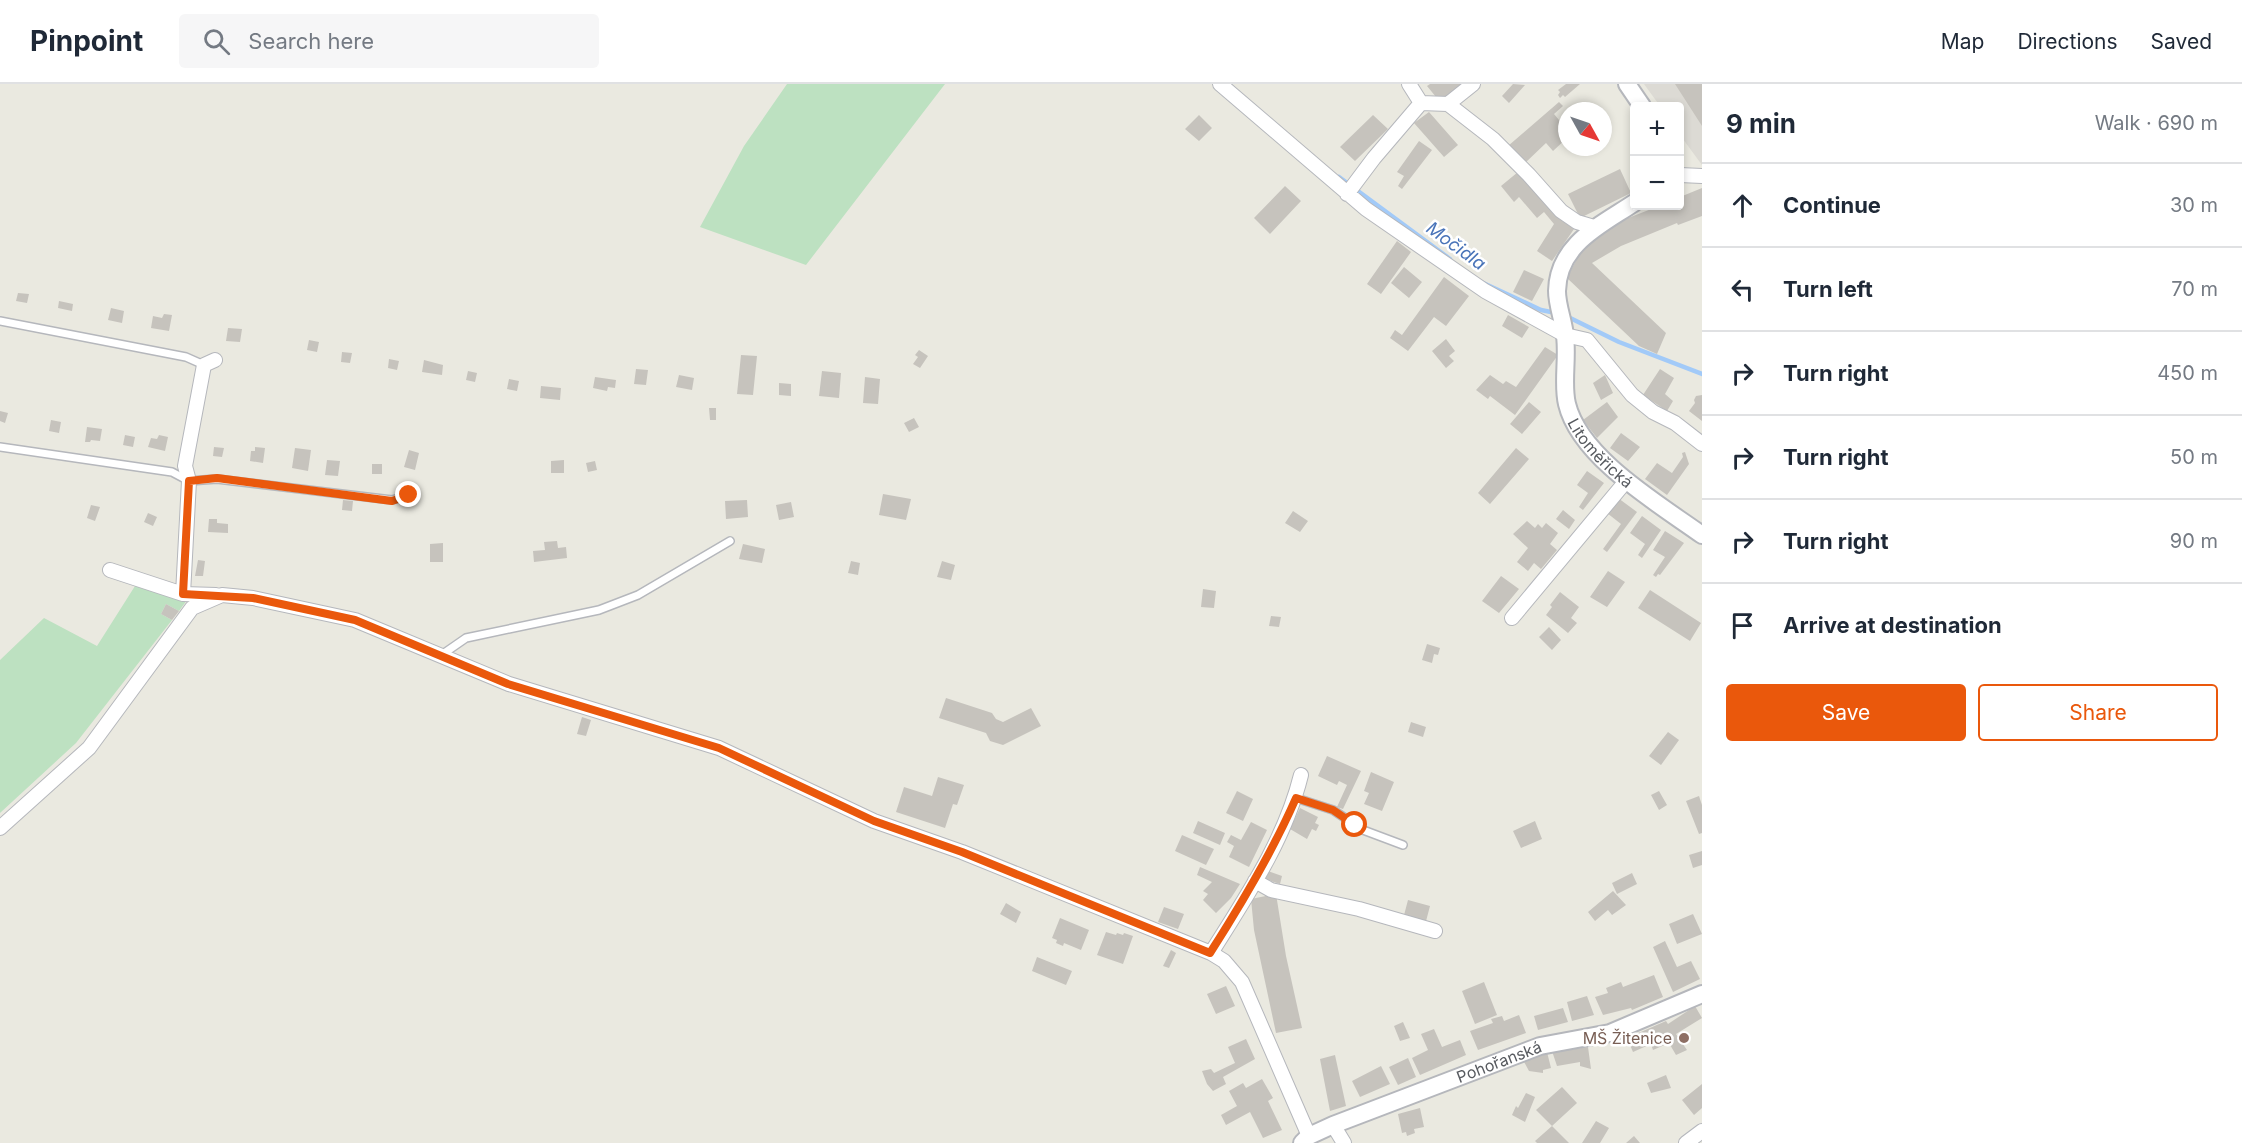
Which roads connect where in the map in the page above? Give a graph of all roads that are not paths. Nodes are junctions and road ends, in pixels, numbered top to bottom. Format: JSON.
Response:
{"nodes":[{"id":1,"x":1220,"y":84,"type":"edge"},
{"id":2,"x":1409,"y":84,"type":"edge"},
{"id":3,"x":1473,"y":84,"type":"edge"},
{"id":4,"x":1627,"y":84,"type":"edge"},
{"id":5,"x":1639,"y":102,"type":"edge"},
{"id":6,"x":1421,"y":103,"type":"junction"},
{"id":7,"x":1448,"y":104,"type":"junction"},
{"id":8,"x":1684,"y":175,"type":"edge"},
{"id":9,"x":1702,"y":176,"type":"edge"},
{"id":10,"x":1347,"y":194,"type":"junction"},
{"id":11,"x":1630,"y":206,"type":"edge"},
{"id":12,"x":1594,"y":227,"type":"junction"},
{"id":13,"x":0,"y":321,"type":"edge"},
{"id":14,"x":1565,"y":331,"type":"junction"},
{"id":15,"x":209,"y":363,"type":"joint"},
{"id":16,"x":1702,"y":444,"type":"edge"},
{"id":17,"x":0,"y":447,"type":"edge"},
{"id":18,"x":1627,"y":480,"type":"junction"},
{"id":19,"x":189,"y":481,"type":"junction"},
{"id":20,"x":409,"y":495,"type":"dead end"},
{"id":21,"x":1702,"y":535,"type":"edge"},
{"id":22,"x":730,"y":541,"type":"dead end"},
{"id":23,"x":110,"y":570,"type":"dead end"},
{"id":24,"x":183,"y":594,"type":"junction"},
{"id":25,"x":222,"y":595,"type":"junction"},
{"id":26,"x":1512,"y":618,"type":"dead end"},
{"id":27,"x":440,"y":656,"type":"junction"},
{"id":28,"x":1301,"y":776,"type":"dead end"},
{"id":29,"x":1296,"y":798,"type":"junction"},
{"id":30,"x":0,"y":828,"type":"edge"},
{"id":31,"x":1403,"y":845,"type":"dead end"},
{"id":32,"x":1255,"y":881,"type":"junction"},
{"id":33,"x":1436,"y":931,"type":"dead end"},
{"id":34,"x":1210,"y":953,"type":"junction"},
{"id":35,"x":1702,"y":994,"type":"edge"},
{"id":36,"x":1333,"y":1125,"type":"junction"},
{"id":37,"x":1702,"y":1131,"type":"edge"},
{"id":38,"x":1305,"y":1139,"type":"edge"},
{"id":39,"x":1344,"y":1143,"type":"edge"},
{"id":40,"x":1686,"y":1143,"type":"edge"}],
"edges":[{"from":1,"to":10,"type":"street"},
{"from":2,"to":6,"type":"street"},
{"from":3,"to":7,"type":"street"},
{"from":4,"to":5,"type":"street"},
{"from":6,"to":7,"type":"street"},
{"from":6,"to":10,"type":"street"},
{"from":7,"to":12,"type":"street"},
{"from":8,"to":9,"type":"street"},
{"from":10,"to":14,"type":"street"},
{"from":11,"to":12,"type":"street","name":"Litoměřická"},
{"from":12,"to":14,"type":"street","name":"Litoměřická"},
{"from":13,"to":15,"type":"lane"},
{"from":14,"to":16,"type":"street"},
{"from":14,"to":18,"type":"street","name":"Litoměřická"},
{"from":15,"to":19,"type":"street"},
{"from":17,"to":19,"type":"lane"},
{"from":18,"to":21,"type":"street","name":"Litoměřická"},
{"from":18,"to":26,"type":"street"},
{"from":19,"to":20,"type":"lane"},
{"from":19,"to":24,"type":"street"},
{"from":22,"to":27,"type":"lane"},
{"from":23,"to":24,"type":"street"},
{"from":24,"to":25,"type":"street"},
{"from":25,"to":27,"type":"street"},
{"from":25,"to":30,"type":"street"},
{"from":27,"to":34,"type":"street"},
{"from":28,"to":29,"type":"street"},
{"from":29,"to":31,"type":"lane"},
{"from":29,"to":32,"type":"street"},
{"from":32,"to":33,"type":"street"},
{"from":32,"to":34,"type":"street"},
{"from":34,"to":38,"type":"street"},
{"from":35,"to":36,"type":"street","name":"Pohořanská"},
{"from":36,"to":38,"type":"street","name":"Pohořanská"},
{"from":36,"to":39,"type":"street"},
{"from":37,"to":40,"type":"street"}]}
